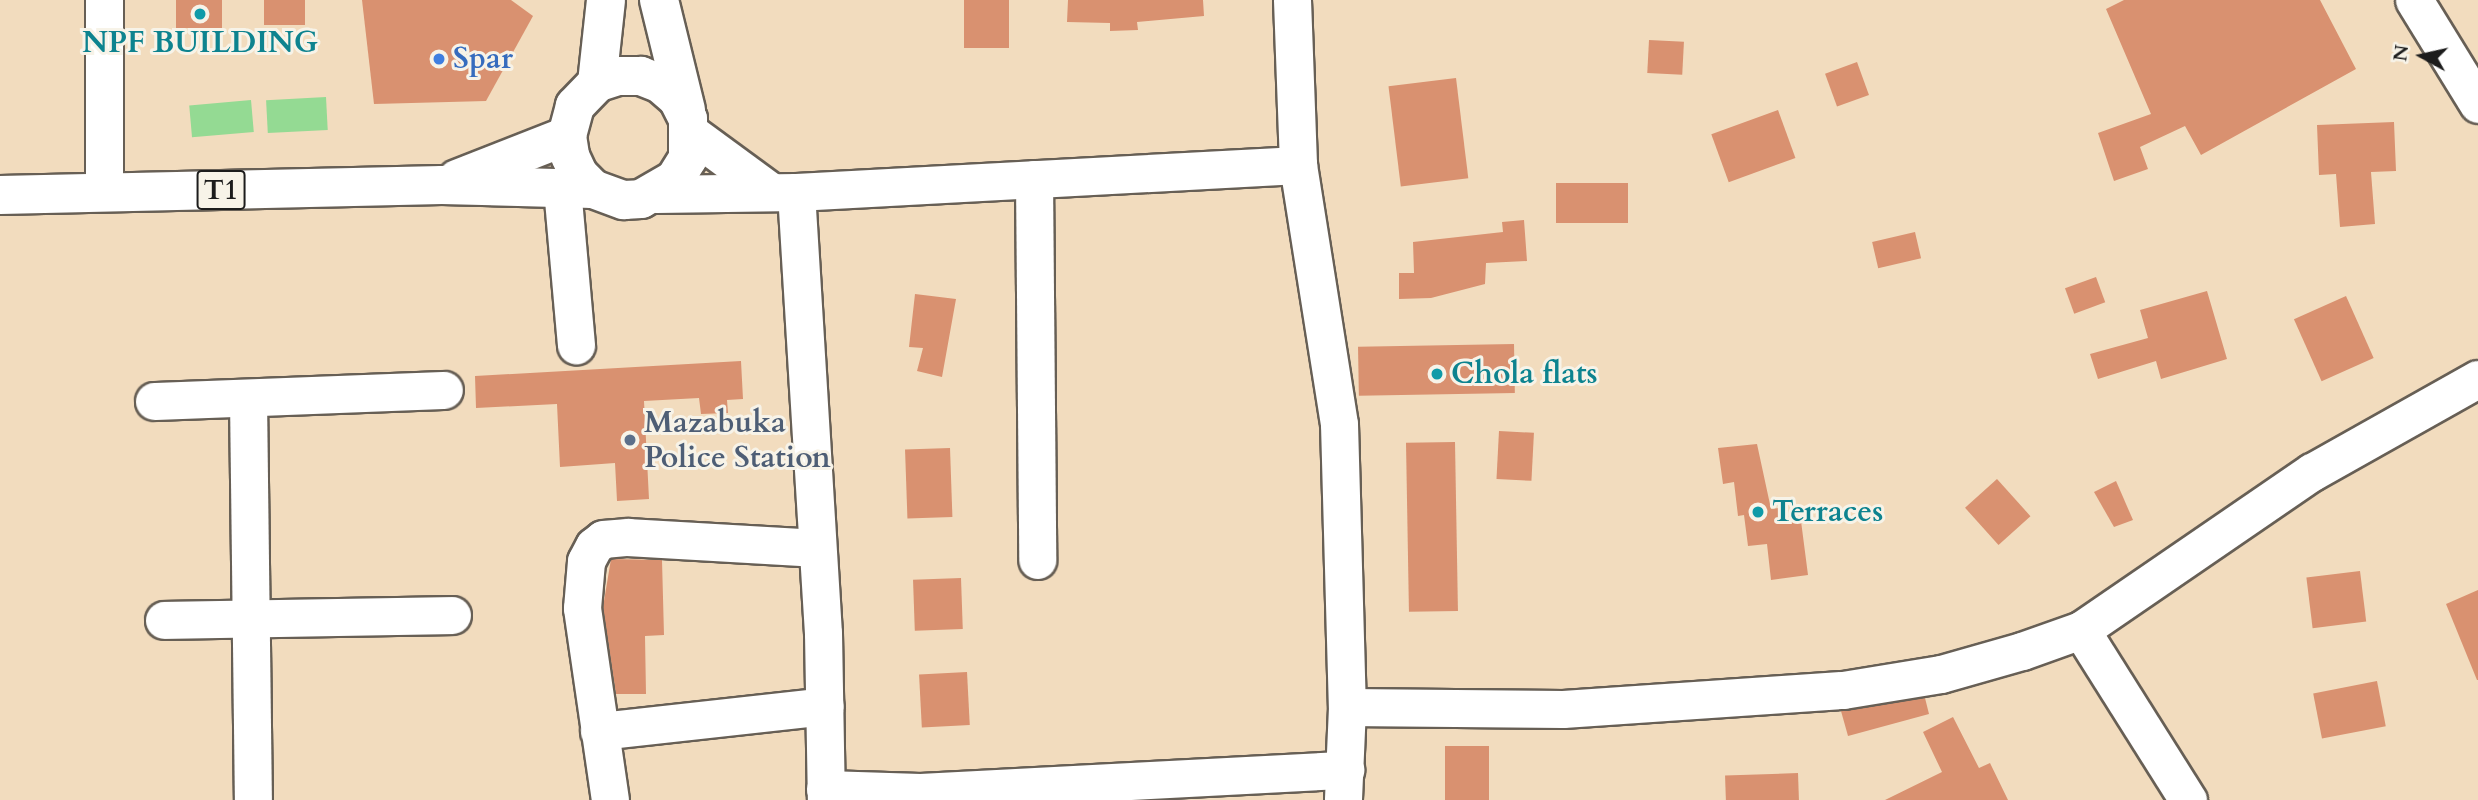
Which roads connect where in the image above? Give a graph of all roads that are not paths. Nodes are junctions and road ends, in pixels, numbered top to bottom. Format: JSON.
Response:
{"nodes":[{"id":1,"x":104,"y":0,"type":"edge"},
{"id":2,"x":606,"y":0,"type":"edge"},
{"id":3,"x":659,"y":0,"type":"edge"},
{"id":4,"x":1292,"y":0,"type":"edge"},
{"id":5,"x":2414,"y":0,"type":"edge"},
{"id":6,"x":597,"y":83,"type":"junction"},
{"id":7,"x":2478,"y":104,"type":"edge"},
{"id":8,"x":690,"y":126,"type":"junction"},
{"id":9,"x":567,"y":136,"type":"junction"},
{"id":10,"x":1298,"y":165,"type":"junction"},
{"id":11,"x":1034,"y":179,"type":"junction"},
{"id":12,"x":442,"y":185,"type":"junction"},
{"id":13,"x":578,"y":188,"type":"junction"},
{"id":14,"x":783,"y":191,"type":"junction"},
{"id":15,"x":104,"y":192,"type":"junction"},
{"id":16,"x":656,"y":194,"type":"junction"},
{"id":17,"x":0,"y":195,"type":"edge"},
{"id":18,"x":576,"y":345,"type":"dead end"},
{"id":19,"x":2478,"y":379,"type":"edge"},
{"id":20,"x":444,"y":390,"type":"dead end"},
{"id":21,"x":248,"y":398,"type":"junction"},
{"id":22,"x":155,"y":401,"type":"dead end"},
{"id":23,"x":817,"y":548,"type":"junction"},
{"id":24,"x":1037,"y":560,"type":"dead end"},
{"id":25,"x":452,"y":615,"type":"dead end"},
{"id":26,"x":164,"y":620,"type":"dead end"},
{"id":27,"x":250,"y":622,"type":"junction"},
{"id":28,"x":2081,"y":629,"type":"junction"},
{"id":29,"x":825,"y":706,"type":"junction"},
{"id":30,"x":1347,"y":707,"type":"junction"},
{"id":31,"x":599,"y":731,"type":"junction"},
{"id":32,"x":1344,"y":785,"type":"edge"},
{"id":33,"x":825,"y":795,"type":"edge"},
{"id":34,"x":254,"y":800,"type":"edge"},
{"id":35,"x":610,"y":800,"type":"edge"},
{"id":36,"x":2188,"y":800,"type":"edge"}],
"edges":[{"from":1,"to":15,"type":"street"},
{"from":2,"to":6,"type":"highway"},
{"from":3,"to":8,"type":"highway"},
{"from":4,"to":10,"type":"street"},
{"from":5,"to":7,"type":"street"},
{"from":6,"to":8,"type":"highway"},
{"from":6,"to":9,"type":"highway"},
{"from":8,"to":14,"type":"street"},
{"from":8,"to":16,"type":"highway"},
{"from":9,"to":12,"type":"highway","number":"T1"},
{"from":9,"to":13,"type":"highway"},
{"from":10,"to":11,"type":"street"},
{"from":10,"to":30,"type":"street"},
{"from":11,"to":14,"type":"street"},
{"from":11,"to":24,"type":"street"},
{"from":12,"to":13,"type":"highway","number":"T1"},
{"from":12,"to":15,"type":"highway","number":"T1"},
{"from":13,"to":16,"type":"highway","number":"T1"},
{"from":13,"to":18,"type":"street"},
{"from":14,"to":16,"type":"street"},
{"from":14,"to":23,"type":"street"},
{"from":15,"to":17,"type":"highway","number":"T1"},
{"from":19,"to":28,"type":"street"},
{"from":20,"to":21,"type":"street"},
{"from":21,"to":22,"type":"street"},
{"from":21,"to":27,"type":"street"},
{"from":23,"to":29,"type":"street"},
{"from":23,"to":31,"type":"street"},
{"from":25,"to":27,"type":"street"},
{"from":26,"to":27,"type":"street"},
{"from":27,"to":34,"type":"street"},
{"from":28,"to":30,"type":"street"},
{"from":28,"to":36,"type":"street"},
{"from":29,"to":31,"type":"street"},
{"from":29,"to":33,"type":"street"},
{"from":30,"to":32,"type":"street"},
{"from":31,"to":35,"type":"street"},
{"from":32,"to":33,"type":"street"}]}
